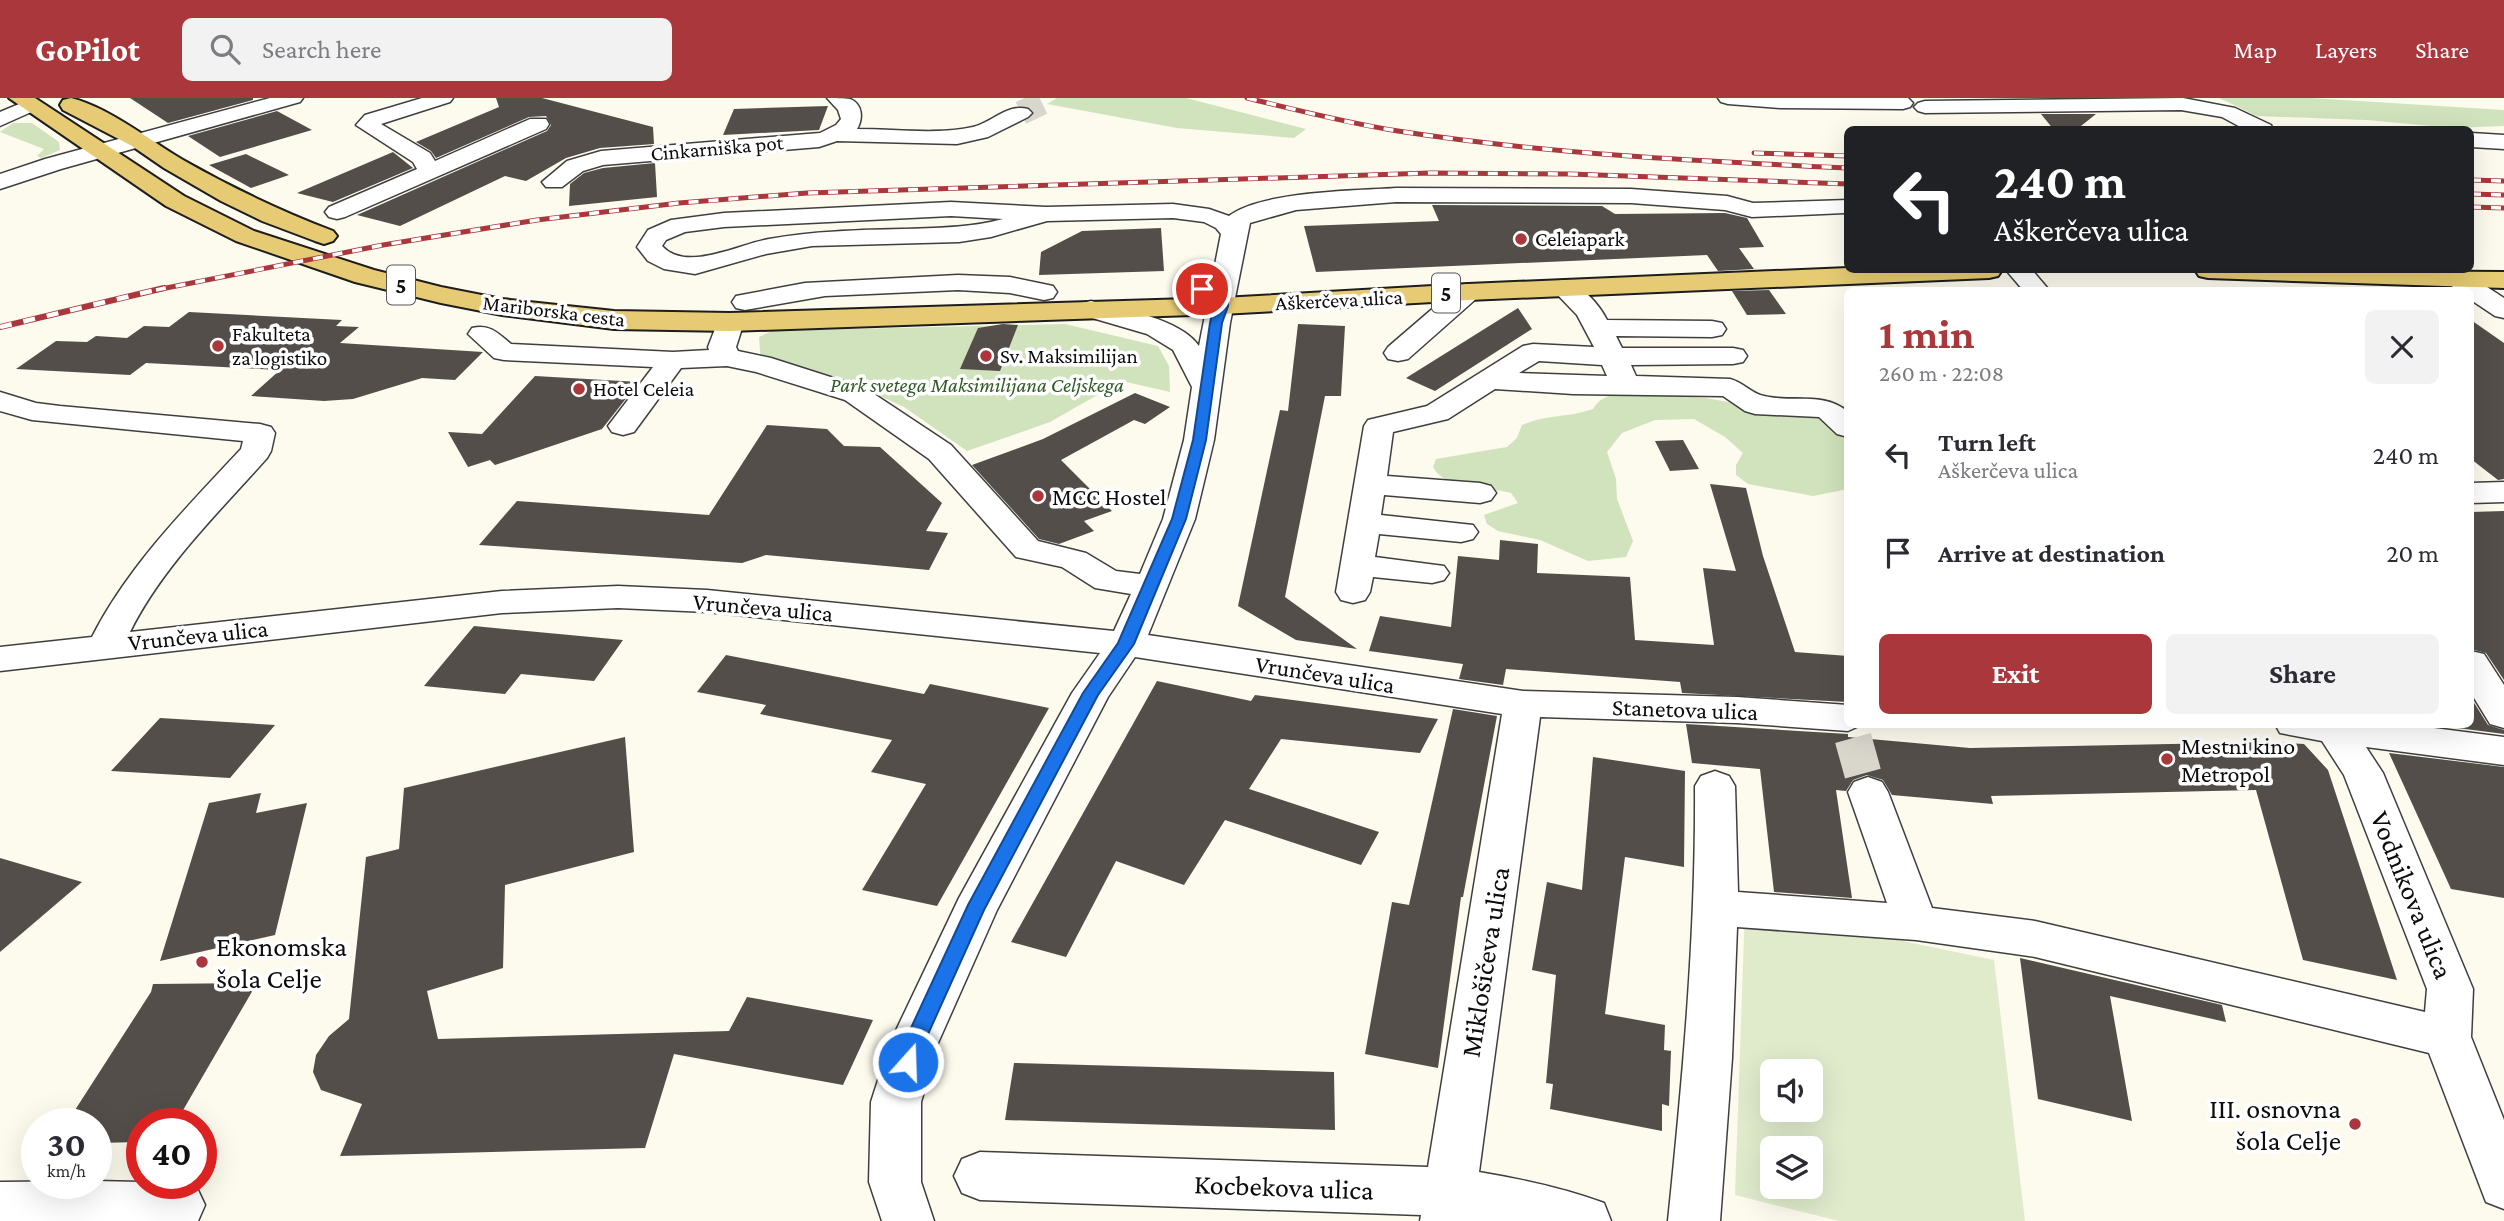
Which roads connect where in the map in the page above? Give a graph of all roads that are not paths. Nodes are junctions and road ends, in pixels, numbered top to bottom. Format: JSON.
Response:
{"nodes":[{"id":1,"x":59,"y":98,"type":"edge"},
{"id":2,"x":293,"y":98,"type":"edge"},
{"id":3,"x":443,"y":98,"type":"edge"},
{"id":4,"x":837,"y":98,"type":"edge"},
{"id":5,"x":1728,"y":98,"type":"edge"},
{"id":6,"x":26,"y":101,"type":"edge"},
{"id":7,"x":1909,"y":103,"type":"edge"},
{"id":8,"x":1021,"y":113,"type":"tunnel mouth"},
{"id":9,"x":0,"y":120,"type":"edge"},
{"id":10,"x":538,"y":124,"type":"dead end"},
{"id":11,"x":1918,"y":126,"type":"edge"},
{"id":12,"x":2256,"y":126,"type":"edge"},
{"id":13,"x":828,"y":137,"type":"junction"},
{"id":14,"x":2474,"y":140,"type":"edge"},
{"id":15,"x":139,"y":141,"type":"junction"},
{"id":16,"x":2504,"y":142,"type":"edge"},
{"id":17,"x":101,"y":150,"type":"junction"},
{"id":18,"x":956,"y":150,"type":"dead end"},
{"id":19,"x":430,"y":172,"type":"junction"},
{"id":20,"x":0,"y":182,"type":"edge"},
{"id":21,"x":554,"y":182,"type":"dead end"},
{"id":22,"x":1844,"y":206,"type":"dead end"},
{"id":23,"x":337,"y":212,"type":"dead end"},
{"id":24,"x":1046,"y":214,"type":"junction"},
{"id":25,"x":1233,"y":232,"type":"junction"},
{"id":26,"x":350,"y":244,"type":"dead end"},
{"id":27,"x":390,"y":256,"type":"dead end"},
{"id":28,"x":1844,"y":260,"type":"edge"},
{"id":29,"x":2504,"y":270,"type":"edge"},
{"id":30,"x":2474,"y":271,"type":"edge"},
{"id":31,"x":460,"y":273,"type":"dead end"},
{"id":32,"x":1918,"y":273,"type":"edge"},
{"id":33,"x":2022,"y":273,"type":"edge"},
{"id":34,"x":2302,"y":273,"type":"edge"},
{"id":35,"x":2442,"y":273,"type":"edge"},
{"id":36,"x":2458,"y":273,"type":"edge"},
{"id":37,"x":2463,"y":273,"type":"edge"},
{"id":38,"x":2504,"y":280,"type":"edge"},
{"id":39,"x":517,"y":283,"type":"dead end"},
{"id":40,"x":2033,"y":287,"type":"edge"},
{"id":41,"x":1564,"y":288,"type":"junction"},
{"id":42,"x":1468,"y":292,"type":"junction"},
{"id":43,"x":1223,"y":298,"type":"junction"},
{"id":44,"x":1091,"y":309,"type":"junction"},
{"id":45,"x":2504,"y":310,"type":"edge"},
{"id":46,"x":738,"y":312,"type":"junction"},
{"id":47,"x":1597,"y":328,"type":"junction"},
{"id":48,"x":1712,"y":329,"type":"dead end"},
{"id":49,"x":482,"y":334,"type":"dead end"},
{"id":50,"x":1398,"y":353,"type":"dead end"},
{"id":51,"x":1733,"y":356,"type":"dead end"},
{"id":52,"x":1612,"y":357,"type":"junction"},
{"id":53,"x":727,"y":358,"type":"junction"},
{"id":54,"x":673,"y":360,"type":"junction"},
{"id":55,"x":1489,"y":380,"type":"junction"},
{"id":56,"x":1626,"y":384,"type":"junction"},
{"id":57,"x":1208,"y":389,"type":"junction"},
{"id":58,"x":0,"y":401,"type":"edge"},
{"id":59,"x":1844,"y":424,"type":"edge"},
{"id":60,"x":623,"y":426,"type":"dead end"},
{"id":61,"x":1368,"y":484,"type":"junction"},
{"id":62,"x":2504,"y":492,"type":"edge"},
{"id":63,"x":1480,"y":493,"type":"dead end"},
{"id":64,"x":2474,"y":493,"type":"edge"},
{"id":65,"x":1364,"y":523,"type":"junction"},
{"id":66,"x":1461,"y":532,"type":"dead end"},
{"id":67,"x":1432,"y":573,"type":"dead end"},
{"id":68,"x":1152,"y":587,"type":"junction"},
{"id":69,"x":1126,"y":644,"type":"junction"},
{"id":70,"x":105,"y":646,"type":"junction"},
{"id":71,"x":0,"y":659,"type":"edge"},
{"id":72,"x":2474,"y":668,"type":"edge"},
{"id":73,"x":1522,"y":704,"type":"junction"},
{"id":74,"x":2504,"y":716,"type":"edge"},
{"id":75,"x":1844,"y":726,"type":"edge"},
{"id":76,"x":2322,"y":728,"type":"edge"},
{"id":77,"x":2335,"y":728,"type":"edge"},
{"id":78,"x":2504,"y":751,"type":"edge"},
{"id":79,"x":1715,"y":786,"type":"dead end"},
{"id":80,"x":1868,"y":792,"type":"tunnel mouth"},
{"id":81,"x":1716,"y":908,"type":"junction"},
{"id":82,"x":1916,"y":923,"type":"junction"},
{"id":83,"x":2447,"y":1037,"type":"junction"},
{"id":84,"x":980,"y":1176,"type":"dead end"},
{"id":85,"x":2504,"y":1185,"type":"edge"},
{"id":86,"x":179,"y":1205,"type":"dead end"},
{"id":87,"x":0,"y":1206,"type":"edge"},
{"id":88,"x":1448,"y":1207,"type":"edge"},
{"id":89,"x":908,"y":1221,"type":"edge"},
{"id":90,"x":1585,"y":1221,"type":"edge"},
{"id":91,"x":1694,"y":1221,"type":"edge"}],
"edges":[{"from":1,"to":15,"type":"main road"},
{"from":2,"to":15,"type":"street"},
{"from":3,"to":19,"type":"street"},
{"from":4,"to":13,"type":"street"},
{"from":5,"to":7,"type":"street"},
{"from":6,"to":9,"type":"street"},
{"from":6,"to":17,"type":"main road","name":"Mariborska cesta","number":"5"},
{"from":7,"to":11,"type":"street"},
{"from":7,"to":12,"type":"street"},
{"from":8,"to":13,"type":"street"},
{"from":10,"to":19,"type":"street"},
{"from":13,"to":18,"type":"street"},
{"from":13,"to":21,"type":"street","name":"Cinkarniška pot"},
{"from":14,"to":16,"type":"street"},
{"from":15,"to":17,"type":"street"},
{"from":15,"to":26,"type":"main road"},
{"from":17,"to":20,"type":"street"},
{"from":17,"to":46,"type":"main road","name":"Mariborska cesta","number":"5"},
{"from":19,"to":23,"type":"street"},
{"from":22,"to":25,"type":"street"},
{"from":24,"to":24,"type":"street"},
{"from":24,"to":25,"type":"street"},
{"from":25,"to":43,"type":"street"},
{"from":27,"to":31,"type":"main road","number":"5"},
{"from":28,"to":43,"type":"main road","name":"Aškerčeva ulica","number":"5"},
{"from":29,"to":30,"type":"main road"},
{"from":32,"to":41,"type":"main road","name":"Aškerčeva ulica","number":"5"},
{"from":33,"to":40,"type":"street"},
{"from":34,"to":35,"type":"main road"},
{"from":36,"to":45,"type":"street"},
{"from":37,"to":38,"type":"main road"},
{"from":39,"to":46,"type":"main road","name":"Mariborska cesta","number":"5"},
{"from":41,"to":42,"type":"main road","name":"Aškerčeva ulica","number":"5"},
{"from":41,"to":47,"type":"street"},
{"from":42,"to":43,"type":"main road","name":"Aškerčeva ulica","number":"5"},
{"from":42,"to":50,"type":"street"},
{"from":43,"to":44,"type":"main road","name":"Aškerčeva ulica","number":"5"},
{"from":43,"to":46,"type":"main road","name":"Aškerčeva ulica","number":"5"},
{"from":43,"to":57,"type":"street"},
{"from":44,"to":46,"type":"main road","name":"Aškerčeva ulica","number":"5"},
{"from":44,"to":57,"type":"street"},
{"from":46,"to":53,"type":"street"},
{"from":47,"to":48,"type":"street"},
{"from":47,"to":52,"type":"street"},
{"from":49,"to":54,"type":"street"},
{"from":51,"to":52,"type":"street"},
{"from":52,"to":55,"type":"street"},
{"from":52,"to":56,"type":"street"},
{"from":53,"to":54,"type":"street"},
{"from":53,"to":68,"type":"street"},
{"from":54,"to":60,"type":"street"},
{"from":55,"to":56,"type":"street"},
{"from":55,"to":61,"type":"street"},
{"from":56,"to":59,"type":"street"},
{"from":57,"to":68,"type":"street"},
{"from":58,"to":70,"type":"street"},
{"from":61,"to":63,"type":"street"},
{"from":61,"to":65,"type":"street"},
{"from":62,"to":64,"type":"street"},
{"from":65,"to":66,"type":"street"},
{"from":65,"to":67,"type":"street"},
{"from":68,"to":69,"type":"street"},
{"from":69,"to":70,"type":"street","name":"Vrunčeva ulica"},
{"from":69,"to":73,"type":"street","name":"Vrunčeva ulica"},
{"from":69,"to":89,"type":"street"},
{"from":70,"to":71,"type":"street","name":"Vrunčeva ulica"},
{"from":72,"to":74,"type":"street"},
{"from":73,"to":75,"type":"street","name":"Stanetova ulica"},
{"from":73,"to":88,"type":"street","name":"Miklošičeva ulica"},
{"from":76,"to":83,"type":"street","name":"Vodnikova ulica"},
{"from":77,"to":78,"type":"street"},
{"from":79,"to":81,"type":"street"},
{"from":80,"to":82,"type":"street"},
{"from":81,"to":82,"type":"street"},
{"from":81,"to":91,"type":"street"},
{"from":82,"to":83,"type":"street"},
{"from":83,"to":85,"type":"street","name":"Vodnikova ulica"},
{"from":84,"to":88,"type":"street","name":"Kocbekova ulica"},
{"from":86,"to":87,"type":"street"},
{"from":88,"to":90,"type":"street","name":"Kocbekova ulica"}]}
